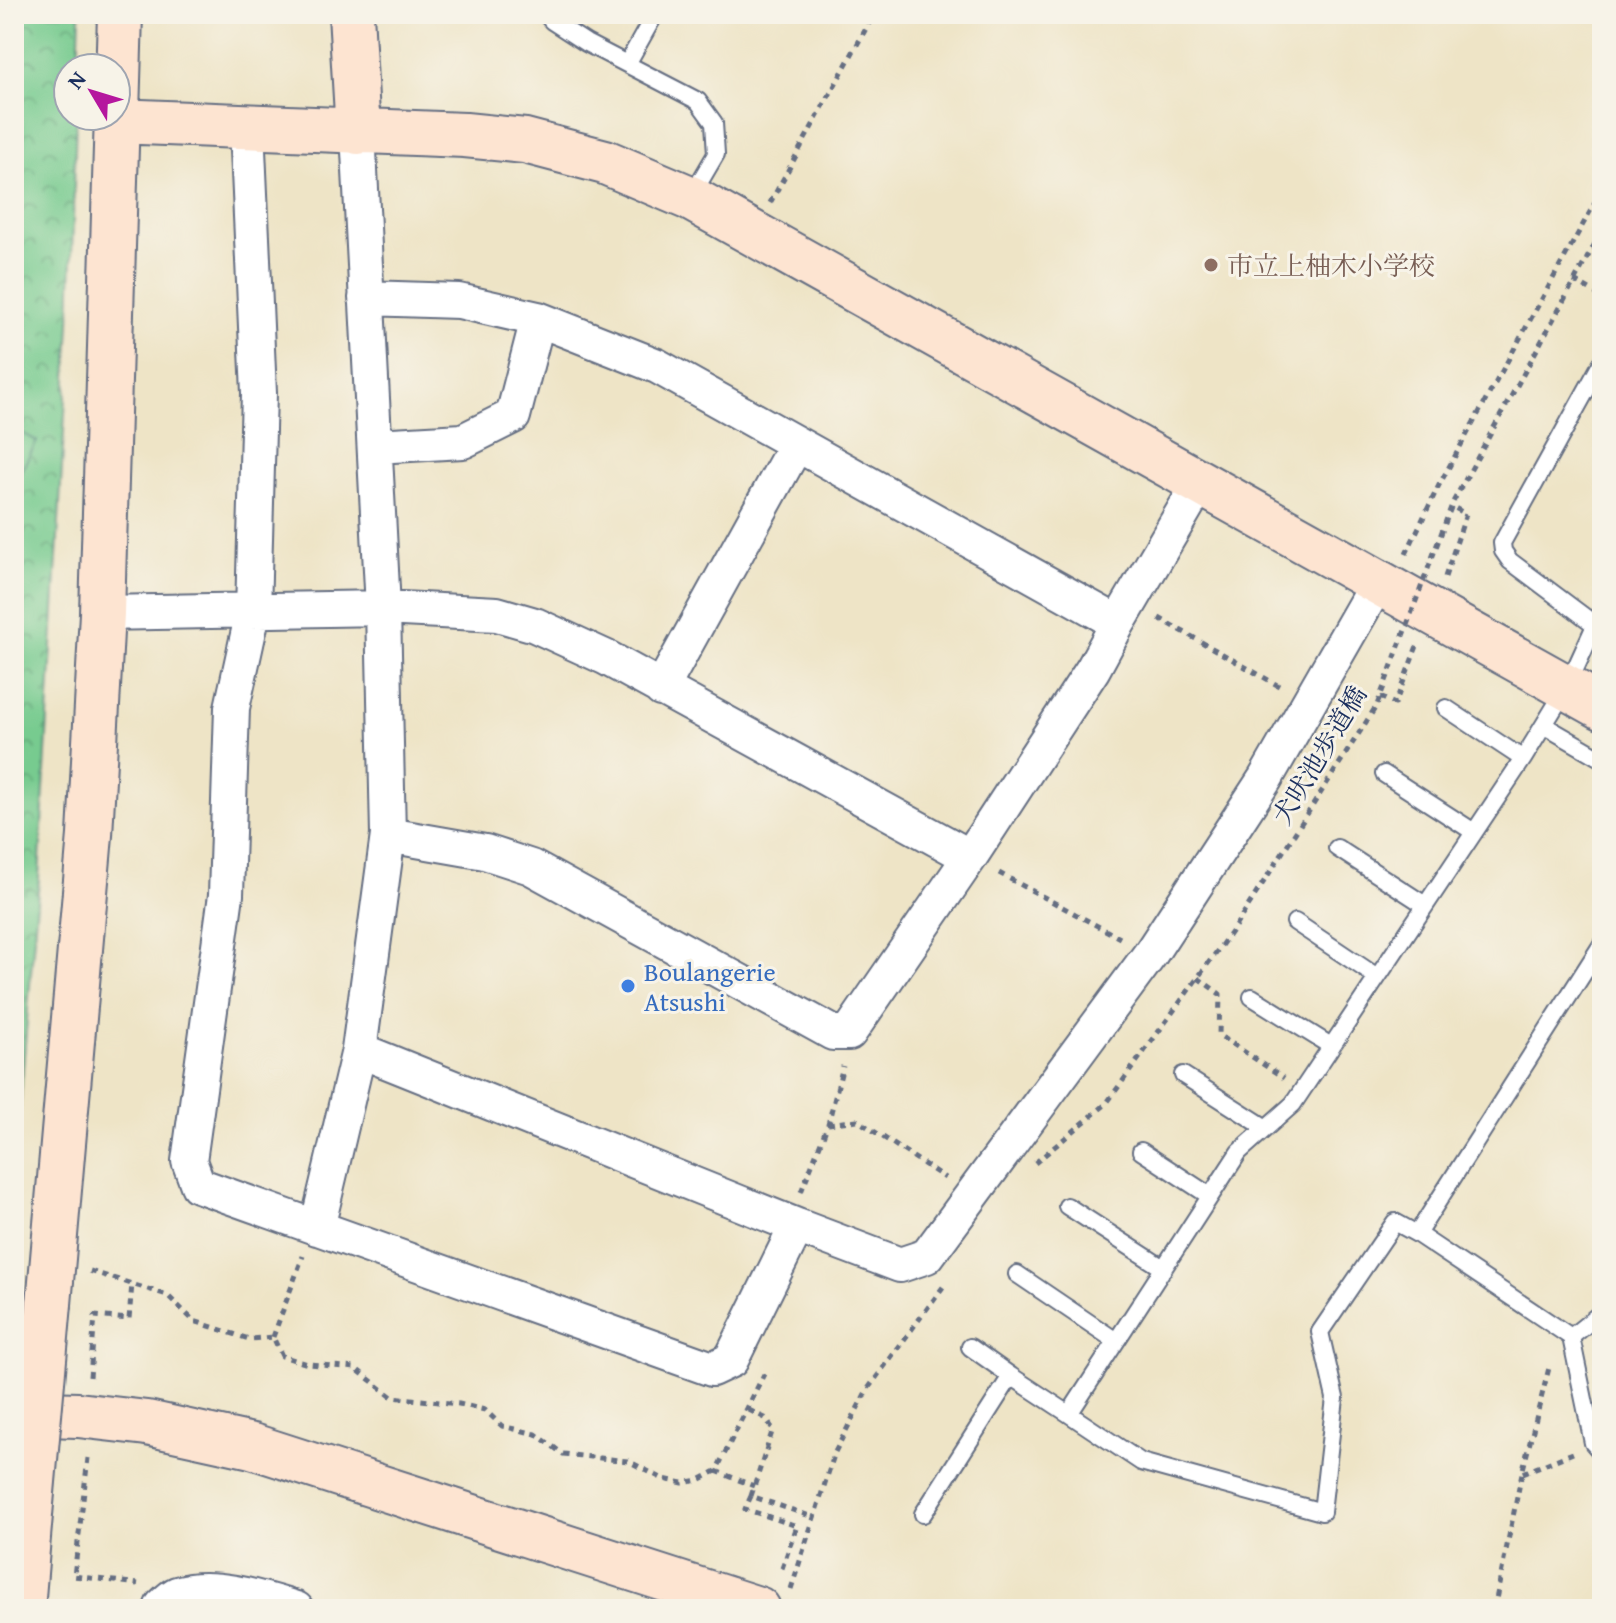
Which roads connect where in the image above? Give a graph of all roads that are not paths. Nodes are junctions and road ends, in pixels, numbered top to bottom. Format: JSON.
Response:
{"nodes":[{"id":1,"x":120,"y":14,"type":"edge"},
{"id":2,"x":351,"y":14,"type":"edge"},
{"id":3,"x":546,"y":14,"type":"edge"},
{"id":4,"x":655,"y":14,"type":"edge"},
{"id":5,"x":119,"y":52,"type":"edge"},
{"id":6,"x":627,"y":64,"type":"junction"},
{"id":7,"x":132,"y":122,"type":"edge"},
{"id":8,"x":247,"y":127,"type":"junction"},
{"id":9,"x":116,"y":132,"type":"edge"},
{"id":10,"x":358,"y":132,"type":"junction"},
{"id":11,"x":690,"y":198,"type":"junction"},
{"id":12,"x":366,"y":298,"type":"junction"},
{"id":13,"x":538,"y":319,"type":"junction"},
{"id":14,"x":1602,"y":362,"type":"edge"},
{"id":15,"x":796,"y":445,"type":"junction"},
{"id":16,"x":375,"y":446,"type":"junction"},
{"id":17,"x":1200,"y":483,"type":"junction"},
{"id":18,"x":1389,"y":574,"type":"junction"},
{"id":19,"x":383,"y":608,"type":"junction"},
{"id":20,"x":253,"y":612,"type":"junction"},
{"id":21,"x":1124,"y":612,"type":"junction"},
{"id":22,"x":102,"y":613,"type":"junction"},
{"id":23,"x":1598,"y":617,"type":"edge"},
{"id":24,"x":661,"y":689,"type":"junction"},
{"id":25,"x":1584,"y":697,"type":"edge"},
{"id":26,"x":1446,"y":708,"type":"dead end"},
{"id":27,"x":1545,"y":726,"type":"junction"},
{"id":28,"x":1523,"y":759,"type":"junction"},
{"id":29,"x":1602,"y":759,"type":"edge"},
{"id":30,"x":1384,"y":774,"type":"dead end"},
{"id":31,"x":1474,"y":832,"type":"junction"},
{"id":32,"x":388,"y":835,"type":"junction"},
{"id":33,"x":1337,"y":848,"type":"dead end"},
{"id":34,"x":970,"y":857,"type":"junction"},
{"id":35,"x":1425,"y":905,"type":"junction"},
{"id":36,"x":1295,"y":922,"type":"dead end"},
{"id":37,"x":1602,"y":944,"type":"edge"},
{"id":38,"x":1377,"y":977,"type":"junction"},
{"id":39,"x":1252,"y":997,"type":"dead end"},
{"id":40,"x":1331,"y":1046,"type":"junction"},
{"id":41,"x":359,"y":1050,"type":"junction"},
{"id":42,"x":1183,"y":1075,"type":"dead end"},
{"id":43,"x":1266,"y":1128,"type":"junction"},
{"id":44,"x":1141,"y":1151,"type":"dead end"},
{"id":45,"x":1210,"y":1196,"type":"junction"},
{"id":46,"x":1067,"y":1206,"type":"dead end"},
{"id":47,"x":793,"y":1225,"type":"junction"},
{"id":48,"x":1417,"y":1234,"type":"junction"},
{"id":49,"x":311,"y":1240,"type":"junction"},
{"id":50,"x":1163,"y":1268,"type":"junction"},
{"id":51,"x":1017,"y":1274,"type":"dead end"},
{"id":52,"x":1602,"y":1312,"type":"edge"},
{"id":53,"x":1565,"y":1333,"type":"junction"},
{"id":54,"x":1116,"y":1341,"type":"junction"},
{"id":55,"x":970,"y":1347,"type":"dead end"},
{"id":56,"x":1011,"y":1376,"type":"junction"},
{"id":57,"x":14,"y":1413,"type":"edge"},
{"id":58,"x":1069,"y":1414,"type":"junction"},
{"id":59,"x":1597,"y":1448,"type":"edge"},
{"id":60,"x":923,"y":1514,"type":"dead end"},
{"id":61,"x":776,"y":1593,"type":"edge"},
{"id":62,"x":154,"y":1597,"type":"edge"},
{"id":63,"x":22,"y":1609,"type":"edge"},
{"id":64,"x":296,"y":1609,"type":"edge"}],
"edges":[{"from":1,"to":5,"type":"street"},
{"from":2,"to":10,"type":"street"},
{"from":3,"to":6,"type":"lane"},
{"from":4,"to":6,"type":"lane"},
{"from":6,"to":11,"type":"lane"},
{"from":7,"to":8,"type":"street"},
{"from":8,"to":10,"type":"street"},
{"from":8,"to":20,"type":"street"},
{"from":9,"to":22,"type":"street"},
{"from":10,"to":11,"type":"street"},
{"from":10,"to":12,"type":"street"},
{"from":11,"to":17,"type":"street"},
{"from":12,"to":13,"type":"street"},
{"from":12,"to":16,"type":"street"},
{"from":13,"to":15,"type":"street"},
{"from":13,"to":16,"type":"street"},
{"from":14,"to":23,"type":"lane"},
{"from":15,"to":21,"type":"street"},
{"from":15,"to":24,"type":"street"},
{"from":16,"to":19,"type":"street"},
{"from":17,"to":18,"type":"street"},
{"from":17,"to":21,"type":"street"},
{"from":18,"to":25,"type":"street"},
{"from":18,"to":47,"type":"street"},
{"from":19,"to":20,"type":"street"},
{"from":19,"to":24,"type":"street"},
{"from":19,"to":32,"type":"street"},
{"from":20,"to":22,"type":"street"},
{"from":20,"to":49,"type":"street"},
{"from":21,"to":34,"type":"street"},
{"from":22,"to":63,"type":"street","bridge":true},
{"from":23,"to":25,"type":"lane"},
{"from":24,"to":34,"type":"street"},
{"from":25,"to":27,"type":"lane"},
{"from":26,"to":28,"type":"lane"},
{"from":27,"to":28,"type":"lane"},
{"from":27,"to":29,"type":"lane"},
{"from":28,"to":31,"type":"lane"},
{"from":30,"to":31,"type":"lane"},
{"from":31,"to":35,"type":"lane"},
{"from":32,"to":34,"type":"street"},
{"from":32,"to":41,"type":"street"},
{"from":33,"to":35,"type":"lane"},
{"from":35,"to":38,"type":"lane"},
{"from":36,"to":38,"type":"lane"},
{"from":37,"to":48,"type":"lane"},
{"from":38,"to":40,"type":"lane"},
{"from":39,"to":40,"type":"lane"},
{"from":40,"to":43,"type":"lane"},
{"from":41,"to":47,"type":"street"},
{"from":41,"to":49,"type":"street"},
{"from":42,"to":43,"type":"lane"},
{"from":43,"to":45,"type":"lane"},
{"from":44,"to":45,"type":"lane"},
{"from":45,"to":50,"type":"lane"},
{"from":46,"to":50,"type":"lane"},
{"from":47,"to":49,"type":"street"},
{"from":48,"to":53,"type":"lane"},
{"from":48,"to":58,"type":"lane"},
{"from":50,"to":54,"type":"lane"},
{"from":51,"to":54,"type":"lane"},
{"from":52,"to":53,"type":"lane"},
{"from":53,"to":59,"type":"lane"},
{"from":54,"to":58,"type":"lane"},
{"from":55,"to":56,"type":"lane"},
{"from":56,"to":58,"type":"lane"},
{"from":56,"to":60,"type":"lane"},
{"from":57,"to":61,"type":"street"},
{"from":62,"to":64,"type":"street"}]}
